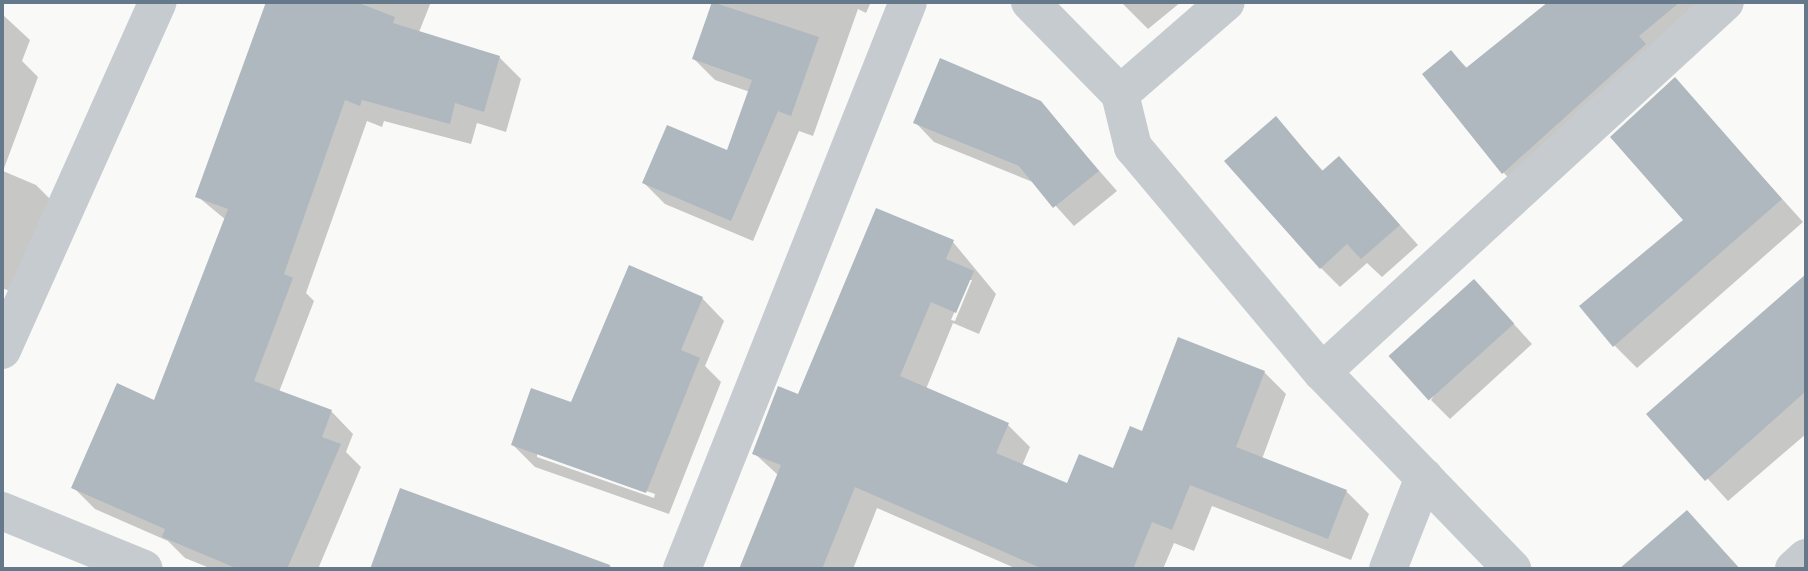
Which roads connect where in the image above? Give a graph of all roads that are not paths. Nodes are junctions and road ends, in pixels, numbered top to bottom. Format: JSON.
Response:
{"nodes":[{"id":1,"x":158,"y":2,"type":"edge"},
{"id":2,"x":908,"y":2,"type":"edge"},
{"id":3,"x":1030,"y":2,"type":"edge"},
{"id":4,"x":1226,"y":2,"type":"edge"},
{"id":5,"x":1725,"y":2,"type":"edge"},
{"id":6,"x":1120,"y":94,"type":"junction"},
{"id":7,"x":2,"y":350,"type":"edge"},
{"id":8,"x":1322,"y":372,"type":"junction"},
{"id":9,"x":1424,"y":477,"type":"junction"},
{"id":10,"x":2,"y":511,"type":"edge"},
{"id":11,"x":1806,"y":558,"type":"edge"},
{"id":12,"x":144,"y":569,"type":"edge"},
{"id":13,"x":681,"y":569,"type":"edge"},
{"id":14,"x":1388,"y":569,"type":"edge"},
{"id":15,"x":1512,"y":569,"type":"edge"},
{"id":16,"x":1794,"y":569,"type":"edge"}],
"edges":[{"from":1,"to":7,"type":"street"},
{"from":2,"to":13,"type":"street"},
{"from":3,"to":6,"type":"street"},
{"from":4,"to":6,"type":"street"},
{"from":5,"to":8,"type":"street"},
{"from":6,"to":8,"type":"street"},
{"from":8,"to":9,"type":"street"},
{"from":9,"to":14,"type":"street"},
{"from":9,"to":15,"type":"street"},
{"from":10,"to":12,"type":"street"},
{"from":11,"to":16,"type":"street"}]}
